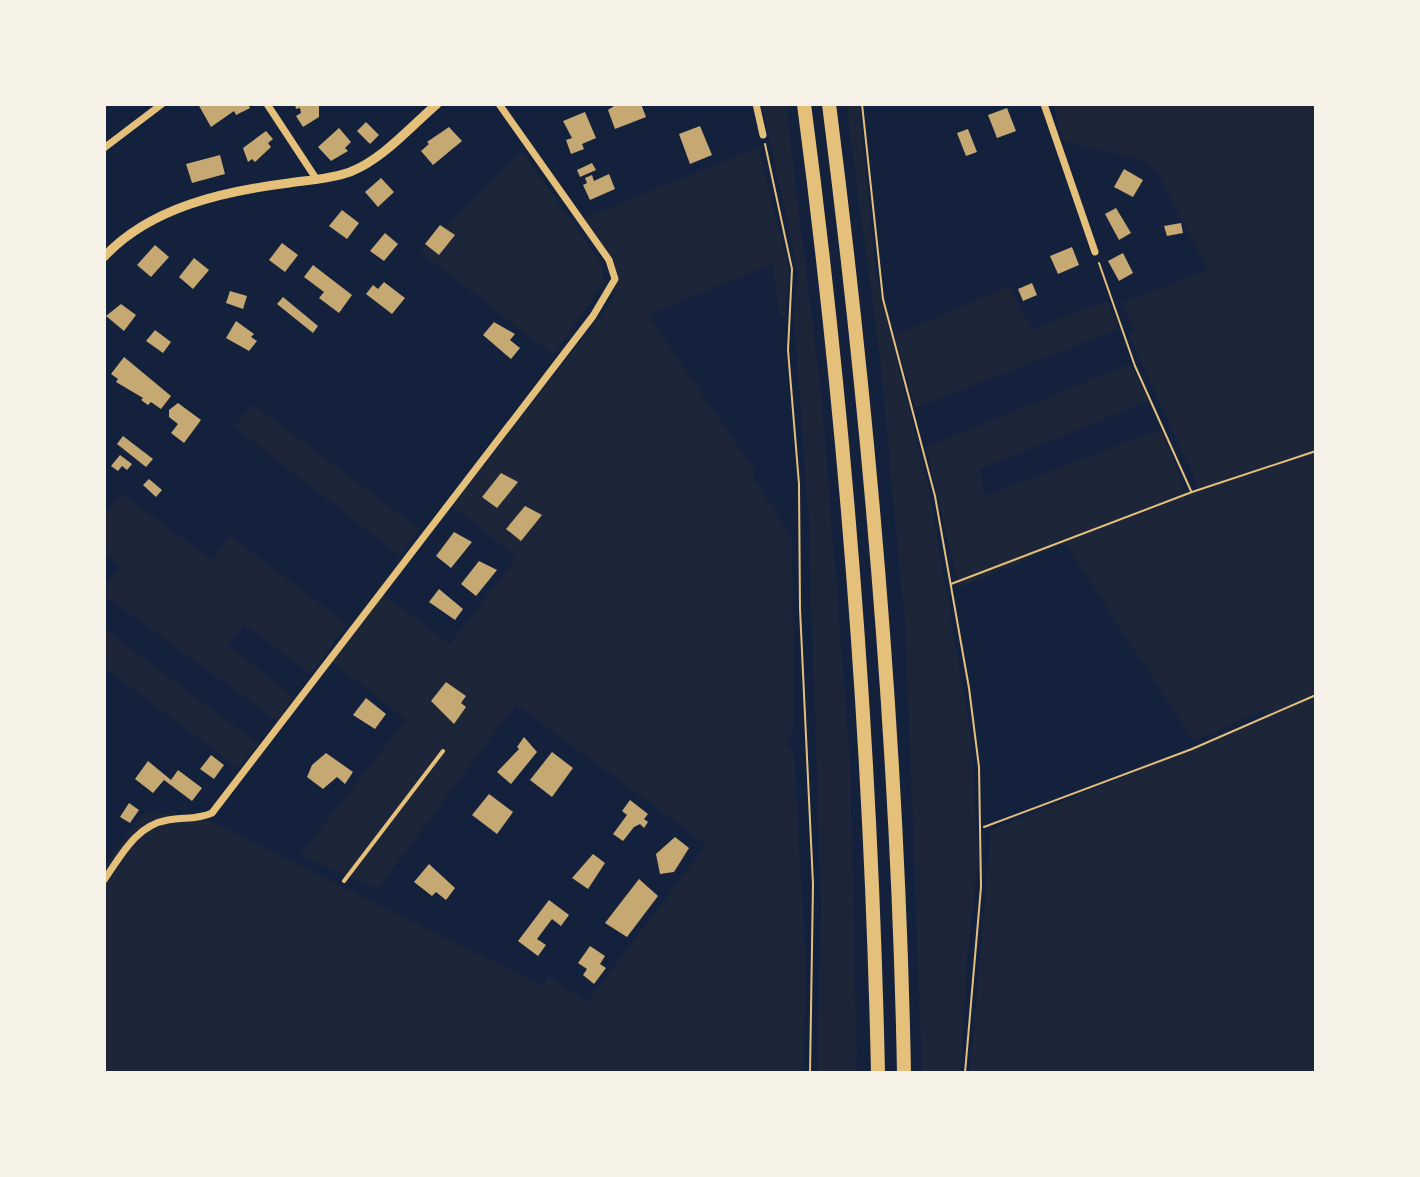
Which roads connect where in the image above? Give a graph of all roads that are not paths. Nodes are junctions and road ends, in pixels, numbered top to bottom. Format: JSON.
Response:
{"nodes":[{"id":1,"x":162,"y":104,"type":"edge"},
{"id":2,"x":267,"y":104,"type":"edge"},
{"id":3,"x":437,"y":104,"type":"edge"},
{"id":4,"x":499,"y":104,"type":"edge"},
{"id":5,"x":756,"y":104,"type":"edge"},
{"id":6,"x":804,"y":104,"type":"edge"},
{"id":7,"x":829,"y":104,"type":"edge"},
{"id":8,"x":1044,"y":104,"type":"edge"},
{"id":9,"x":763,"y":135,"type":"road end"},
{"id":10,"x":104,"y":148,"type":"edge"},
{"id":11,"x":317,"y":180,"type":"junction"},
{"id":12,"x":1095,"y":252,"type":"road end"},
{"id":13,"x":104,"y":257,"type":"edge"},
{"id":14,"x":443,"y":751,"type":"dead end"},
{"id":15,"x":104,"y":880,"type":"edge"},
{"id":16,"x":344,"y":881,"type":"dead end"},
{"id":17,"x":878,"y":1073,"type":"edge"},
{"id":18,"x":904,"y":1073,"type":"edge"}],
"edges":[{"from":1,"to":10,"type":"street"},
{"from":2,"to":11,"type":"street"},
{"from":3,"to":11,"type":"street"},
{"from":4,"to":15,"type":"street"},
{"from":5,"to":9,"type":"street"},
{"from":6,"to":17,"type":"highway"},
{"from":7,"to":18,"type":"highway"},
{"from":8,"to":12,"type":"street"},
{"from":11,"to":13,"type":"street"},
{"from":14,"to":16,"type":"lane"}]}
